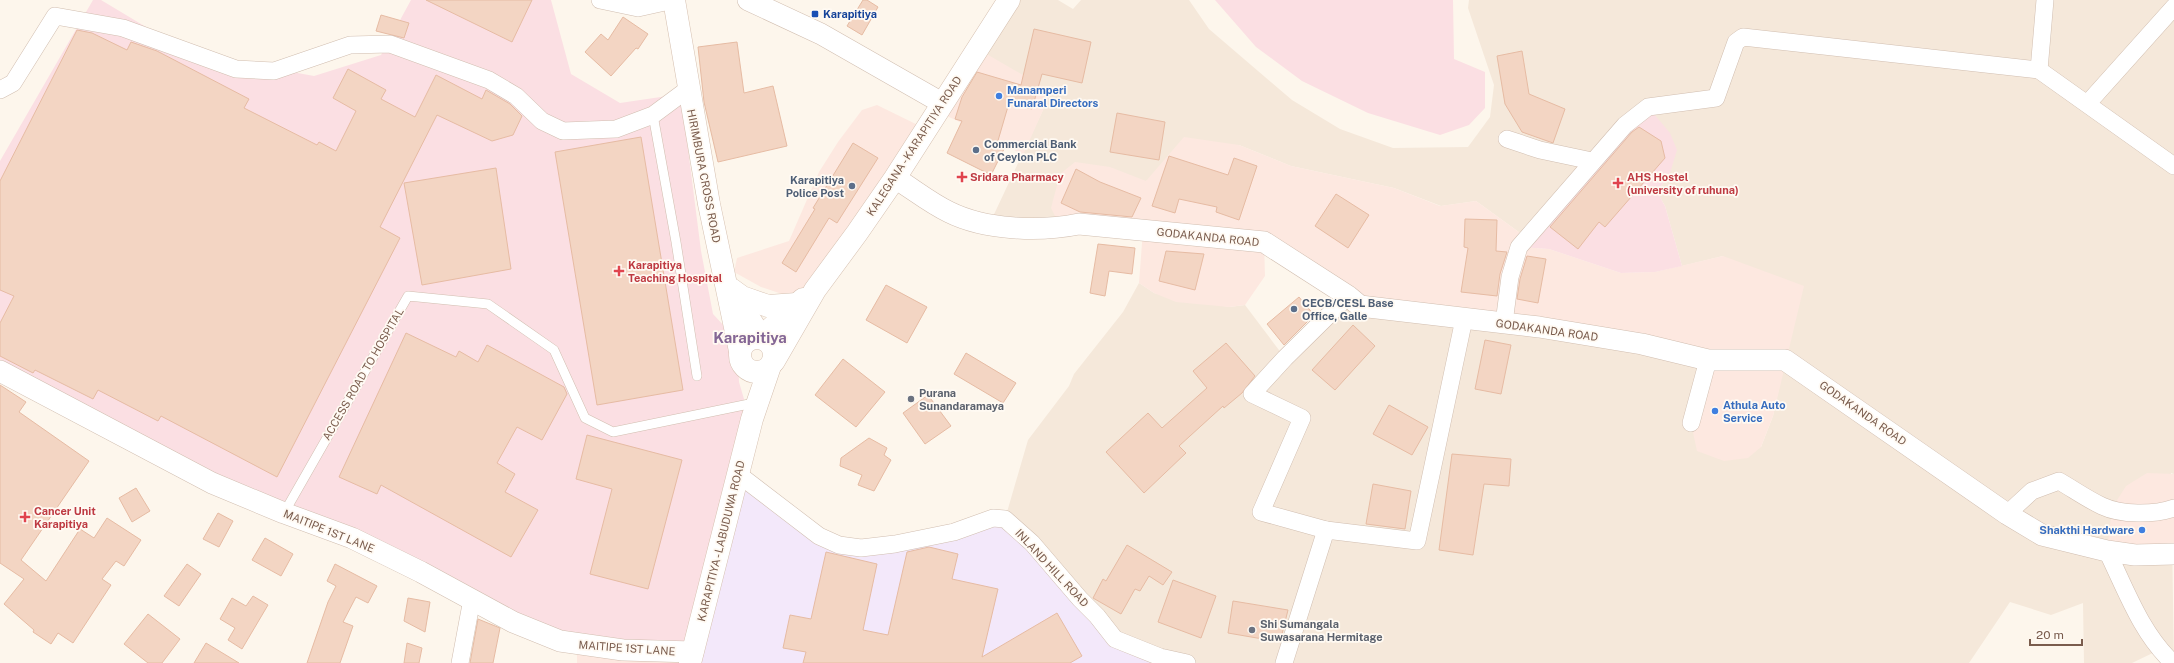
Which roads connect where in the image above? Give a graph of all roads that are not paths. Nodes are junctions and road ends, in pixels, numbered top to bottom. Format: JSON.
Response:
{"nodes":[{"id":1,"x":600,"y":0,"type":"edge"},
{"id":2,"x":674,"y":0,"type":"edge"},
{"id":3,"x":748,"y":0,"type":"edge"},
{"id":4,"x":1009,"y":0,"type":"edge"},
{"id":5,"x":2045,"y":0,"type":"edge"},
{"id":6,"x":2174,"y":7,"type":"edge"},
{"id":7,"x":2039,"y":70,"type":"junction"},
{"id":8,"x":688,"y":89,"type":"junction"},
{"id":9,"x":0,"y":90,"type":"edge"},
{"id":10,"x":942,"y":103,"type":"junction"},
{"id":11,"x":2088,"y":103,"type":"junction"},
{"id":12,"x":653,"y":115,"type":"junction"},
{"id":13,"x":1507,"y":139,"type":"dead end"},
{"id":14,"x":1592,"y":161,"type":"junction"},
{"id":15,"x":2174,"y":166,"type":"edge"},
{"id":16,"x":895,"y":178,"type":"junction"},
{"id":17,"x":728,"y":284,"type":"junction"},
{"id":18,"x":815,"y":290,"type":"junction"},
{"id":19,"x":1348,"y":296,"type":"junction"},
{"id":20,"x":797,"y":304,"type":"junction"},
{"id":21,"x":1464,"y":319,"type":"junction"},
{"id":22,"x":1504,"y":323,"type":"junction"},
{"id":23,"x":762,"y":337,"type":"junction"},
{"id":24,"x":742,"y":359,"type":"junction"},
{"id":25,"x":1708,"y":360,"type":"junction"},
{"id":26,"x":771,"y":365,"type":"junction"},
{"id":27,"x":0,"y":371,"type":"edge"},
{"id":28,"x":697,"y":376,"type":"dead end"},
{"id":29,"x":750,"y":412,"type":"junction"},
{"id":30,"x":1691,"y":423,"type":"dead end"},
{"id":31,"x":738,"y":474,"type":"junction"},
{"id":32,"x":2174,"y":508,"type":"edge"},
{"id":33,"x":284,"y":513,"type":"junction"},
{"id":34,"x":2007,"y":514,"type":"junction"},
{"id":35,"x":1326,"y":530,"type":"junction"},
{"id":36,"x":2107,"y":551,"type":"junction"},
{"id":37,"x":2174,"y":554,"type":"edge"},
{"id":38,"x":472,"y":599,"type":"junction"},
{"id":39,"x":692,"y":658,"type":"edge"},
{"id":40,"x":460,"y":663,"type":"edge"},
{"id":41,"x":1187,"y":663,"type":"edge"},
{"id":42,"x":1284,"y":663,"type":"edge"},
{"id":43,"x":2173,"y":663,"type":"edge"}],
"edges":[{"from":1,"to":2,"type":"street"},
{"from":2,"to":8,"type":"main road","name":"HIRIMBURA CROSS ROAD"},
{"from":3,"to":10,"type":"street"},
{"from":4,"to":10,"type":"main road","name":"KALEGANA - KARAPITIYA ROAD"},
{"from":5,"to":7,"type":"street"},
{"from":6,"to":11,"type":"street"},
{"from":7,"to":11,"type":"street"},
{"from":7,"to":14,"type":"street"},
{"from":8,"to":12,"type":"street"},
{"from":8,"to":17,"type":"main road","name":"HIRIMBURA CROSS ROAD"},
{"from":9,"to":12,"type":"street"},
{"from":10,"to":16,"type":"main road","name":"KALEGANA - KARAPITIYA ROAD"},
{"from":11,"to":15,"type":"street"},
{"from":12,"to":28,"type":"lane"},
{"from":13,"to":14,"type":"street"},
{"from":14,"to":22,"type":"street"},
{"from":16,"to":18,"type":"main road","name":"KALEGANA - KARAPITIYA ROAD"},
{"from":16,"to":19,"type":"street","name":"GODAKANDA ROAD"},
{"from":17,"to":20,"type":"main road"},
{"from":17,"to":23,"type":"main road"},
{"from":17,"to":24,"type":"main road","name":"HIRIMBURA CROSS ROAD"},
{"from":18,"to":20,"type":"main road","name":"KALEGANA - KARAPITIYA ROAD"},
{"from":18,"to":26,"type":"main road","name":"KALEGANA - KARAPITIYA ROAD"},
{"from":19,"to":21,"type":"street","name":"GODAKANDA ROAD"},
{"from":19,"to":35,"type":"street"},
{"from":20,"to":23,"type":"main road","name":"KALEGANA - KARAPITIYA ROAD"},
{"from":21,"to":22,"type":"street","name":"GODAKANDA ROAD"},
{"from":21,"to":35,"type":"street"},
{"from":22,"to":25,"type":"street","name":"GODAKANDA ROAD"},
{"from":23,"to":24,"type":"main road"},
{"from":23,"to":26,"type":"main road"},
{"from":24,"to":26,"type":"main road"},
{"from":24,"to":29,"type":"main road","name":"KARAPITIYA - LABUDUWA ROAD"},
{"from":25,"to":30,"type":"street"},
{"from":25,"to":34,"type":"street","name":"GODAKANDA ROAD"},
{"from":26,"to":29,"type":"main road","name":"KARAPITIYA - LABUDUWA ROAD"},
{"from":27,"to":33,"type":"street","name":"MAITIPE 1ST LANE"},
{"from":29,"to":31,"type":"main road","name":"KARAPITIYA - LABUDUWA ROAD"},
{"from":29,"to":33,"type":"lane","name":"ACCESS ROAD TO HOSPITAL"},
{"from":31,"to":39,"type":"main road","name":"KARAPITIYA - LABUDUWA ROAD"},
{"from":31,"to":41,"type":"street","name":"INLAND HILL ROAD"},
{"from":32,"to":34,"type":"street"},
{"from":33,"to":38,"type":"street","name":"MAITIPE 1ST LANE"},
{"from":34,"to":36,"type":"street","name":"GODAKANDA ROAD"},
{"from":35,"to":42,"type":"street"},
{"from":36,"to":37,"type":"street","name":"GODAKANDA ROAD"},
{"from":36,"to":43,"type":"street"},
{"from":38,"to":39,"type":"street","name":"MAITIPE 1ST LANE"},
{"from":38,"to":40,"type":"street"}]}
